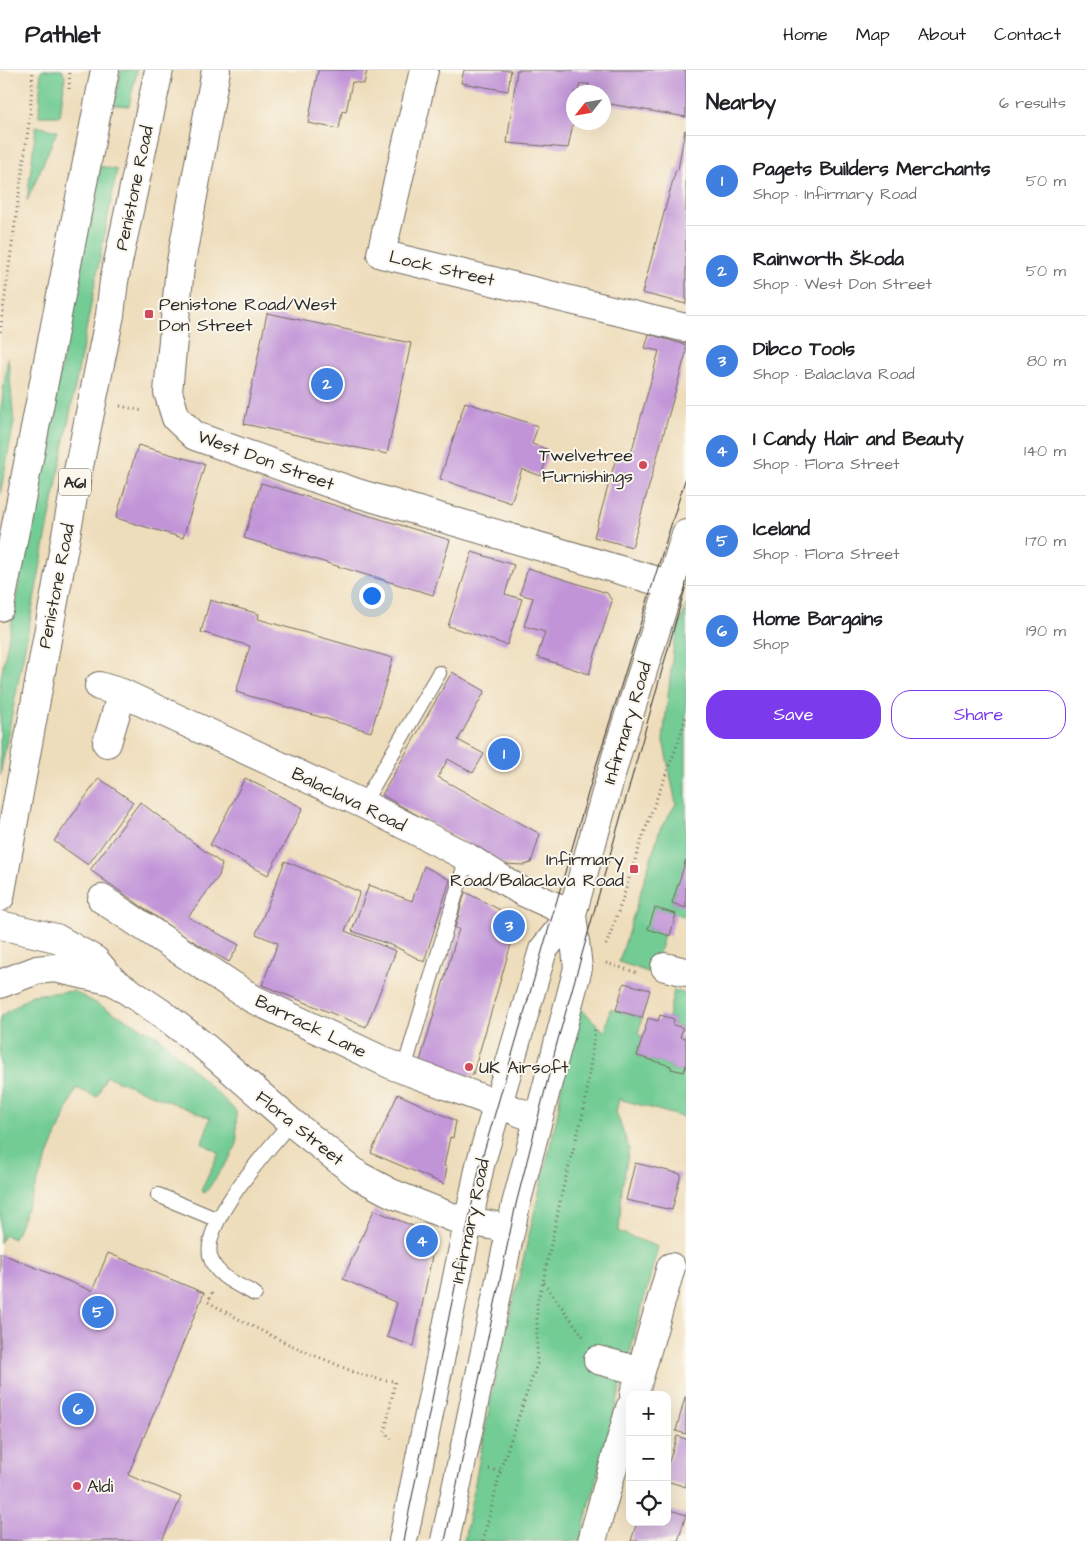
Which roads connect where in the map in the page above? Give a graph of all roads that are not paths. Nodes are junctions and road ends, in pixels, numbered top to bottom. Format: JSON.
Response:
{"nodes":[{"id":1,"x":105,"y":70,"type":"edge"},
{"id":2,"x":159,"y":70,"type":"edge"},
{"id":3,"x":216,"y":70,"type":"edge"},
{"id":4,"x":424,"y":70,"type":"edge"},
{"id":5,"x":686,"y":328,"type":"edge"},
{"id":6,"x":686,"y":534,"type":"edge"},
{"id":7,"x":671,"y":585,"type":"junction"},
{"id":8,"x":0,"y":607,"type":"edge"},
{"id":9,"x":439,"y":673,"type":"dead end"},
{"id":10,"x":107,"y":744,"type":"dead end"},
{"id":11,"x":363,"y":804,"type":"junction"},
{"id":12,"x":467,"y":857,"type":"junction"},
{"id":13,"x":0,"y":896,"type":"edge"},
{"id":14,"x":102,"y":899,"type":"dead end"},
{"id":15,"x":572,"y":914,"type":"junction"},
{"id":16,"x":0,"y":925,"type":"edge"},
{"id":17,"x":113,"y":982,"type":"junction"},
{"id":18,"x":0,"y":984,"type":"edge"},
{"id":19,"x":404,"y":1070,"type":"junction"},
{"id":20,"x":498,"y":1106,"type":"junction"},
{"id":21,"x":538,"y":1120,"type":"junction"},
{"id":22,"x":291,"y":1122,"type":"junction"},
{"id":23,"x":158,"y":1195,"type":"dead end"},
{"id":24,"x":218,"y":1220,"type":"junction"},
{"id":25,"x":468,"y":1220,"type":"junction"},
{"id":26,"x":511,"y":1229,"type":"junction"},
{"id":27,"x":671,"y":1267,"type":"dead end"},
{"id":28,"x":255,"y":1294,"type":"dead end"},
{"id":29,"x":598,"y":1360,"type":"road end"},
{"id":30,"x":637,"y":1383,"type":"edge"},
{"id":31,"x":626,"y":1422,"type":"edge"},
{"id":32,"x":403,"y":1541,"type":"edge"},
{"id":33,"x":445,"y":1541,"type":"edge"},
{"id":34,"x":592,"y":1541,"type":"edge"}],
"edges":[{"from":1,"to":8,"type":"main road"},
{"from":2,"to":13,"type":"main road","name":"Penistone Road","number":"A61"},
{"from":3,"to":7,"type":"main road","name":"West Don Street"},
{"from":4,"to":5,"type":"main road","name":"Lock Street"},
{"from":6,"to":7,"type":"main road","name":"Infirmary Road"},
{"from":7,"to":15,"type":"main road","name":"Infirmary Road"},
{"from":9,"to":11,"type":"lane"},
{"from":10,"to":11,"type":"main road","name":"Balaclava Road"},
{"from":11,"to":12,"type":"main road","name":"Balaclava Road"},
{"from":12,"to":15,"type":"main road","name":"Balaclava Road"},
{"from":12,"to":19,"type":"lane"},
{"from":14,"to":19,"type":"main road","name":"Barrack Lane"},
{"from":15,"to":20,"type":"main road","name":"Infirmary Road"},
{"from":15,"to":21,"type":"main road","name":"Infirmary Road"},
{"from":16,"to":17,"type":"main road","name":"Flora Street"},
{"from":17,"to":18,"type":"main road","name":"Flora Street"},
{"from":17,"to":22,"type":"main road","name":"Flora Street"},
{"from":19,"to":20,"type":"main road","name":"Barrack Lane"},
{"from":20,"to":21,"type":"main road","name":"Barrack Lane"},
{"from":20,"to":25,"type":"main road","name":"Infirmary Road"},
{"from":21,"to":26,"type":"main road","name":"Infirmary Road"},
{"from":22,"to":24,"type":"lane"},
{"from":22,"to":25,"type":"main road","name":"Flora Street"},
{"from":23,"to":24,"type":"lane"},
{"from":24,"to":28,"type":"lane"},
{"from":25,"to":26,"type":"main road","name":"Flora Street"},
{"from":25,"to":32,"type":"main road","name":"Infirmary Road"},
{"from":26,"to":33,"type":"main road","name":"Infirmary Road"},
{"from":27,"to":30,"type":"main road"},
{"from":29,"to":30,"type":"main road"},
{"from":31,"to":34,"type":"main road"}]}
